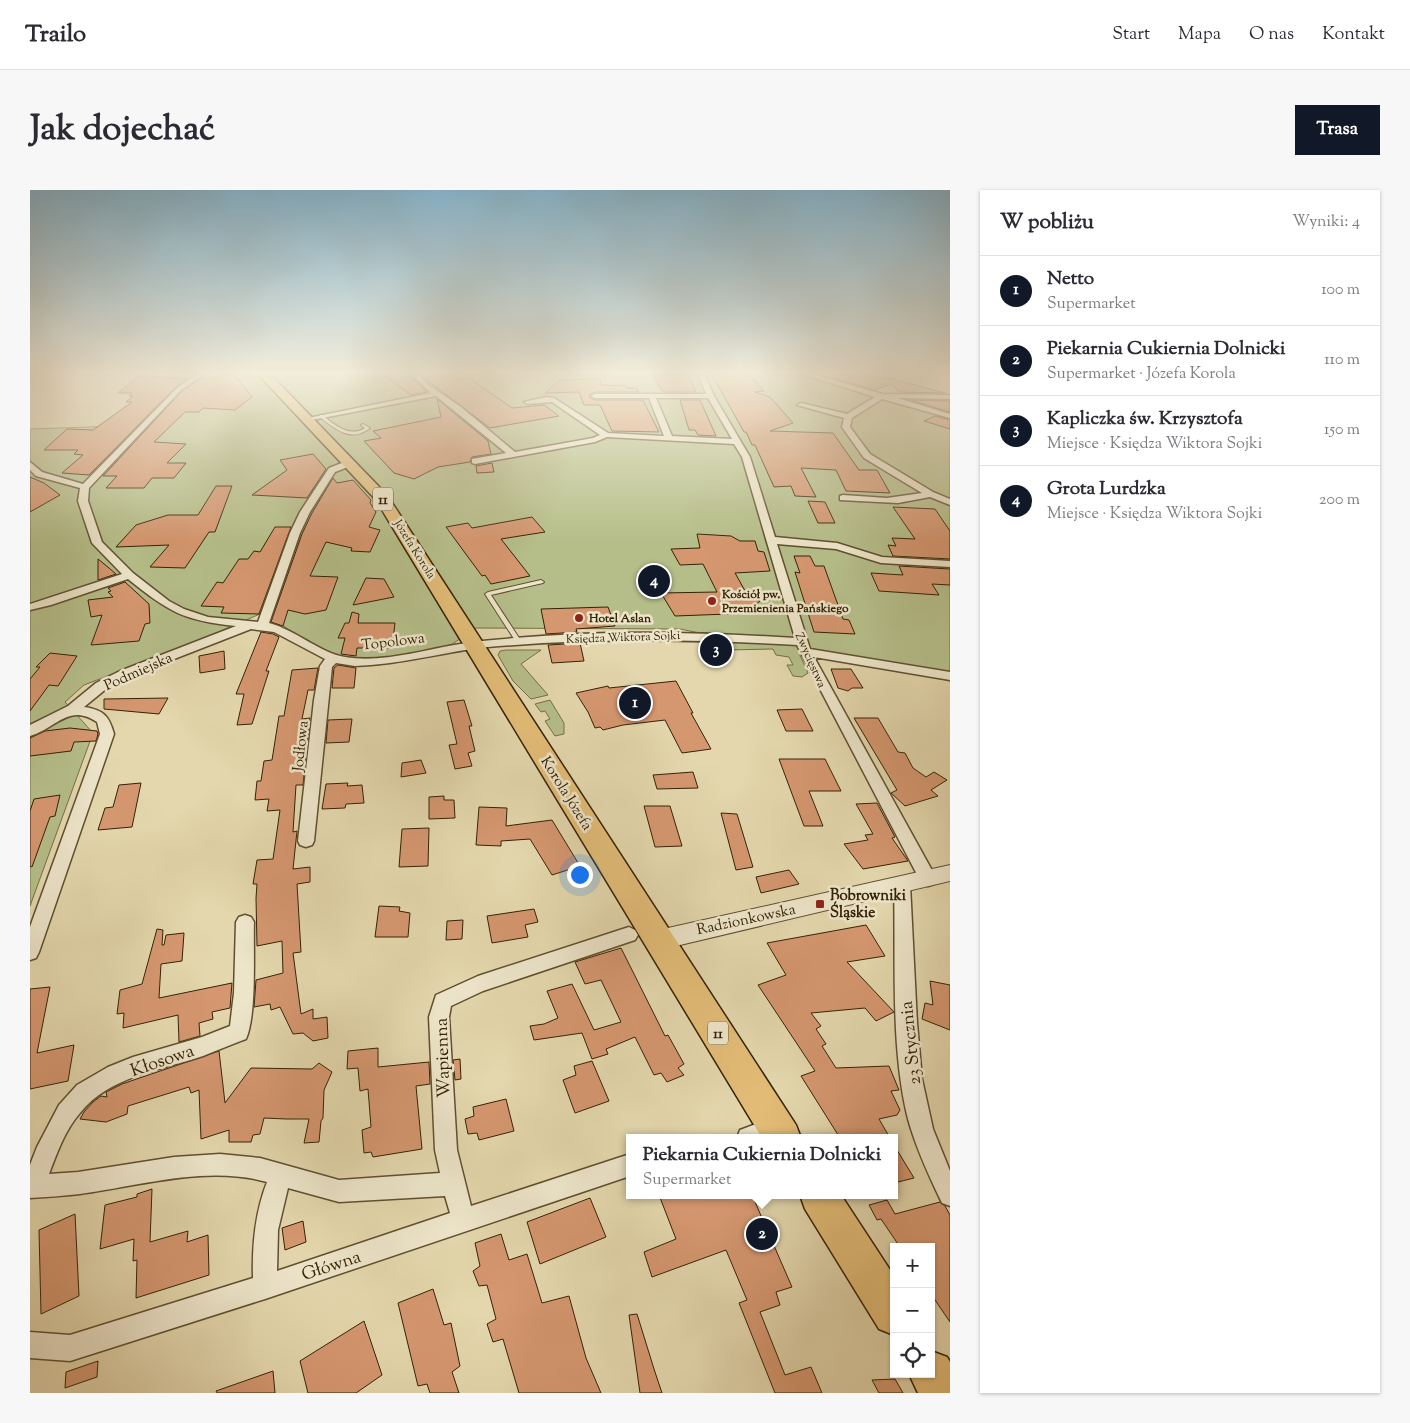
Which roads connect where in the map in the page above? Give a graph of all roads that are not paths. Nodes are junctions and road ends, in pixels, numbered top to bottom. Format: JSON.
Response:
{"nodes":[{"id":1,"x":141,"y":429,"type":"edge"},
{"id":2,"x":323,"y":429,"type":"edge"},
{"id":3,"x":337,"y":429,"type":"edge"},
{"id":4,"x":367,"y":429,"type":"edge"},
{"id":5,"x":482,"y":429,"type":"edge"},
{"id":6,"x":596,"y":429,"type":"edge"},
{"id":7,"x":665,"y":429,"type":"edge"},
{"id":8,"x":729,"y":429,"type":"edge"},
{"id":9,"x":848,"y":429,"type":"edge"},
{"id":10,"x":606,"y":436,"type":"junction"},
{"id":11,"x":669,"y":439,"type":"junction"},
{"id":12,"x":736,"y":442,"type":"junction"},
{"id":13,"x":512,"y":453,"type":"junction"},
{"id":14,"x":475,"y":461,"type":"dead end"},
{"id":15,"x":350,"y":464,"type":"junction"},
{"id":16,"x":30,"y":466,"type":"edge"},
{"id":17,"x":85,"y":487,"type":"junction"},
{"id":18,"x":930,"y":494,"type":"junction"},
{"id":19,"x":843,"y":498,"type":"dead end"},
{"id":20,"x":950,"y":502,"type":"edge"},
{"id":21,"x":771,"y":540,"type":"junction"},
{"id":22,"x":950,"y":564,"type":"edge"},
{"id":23,"x":129,"y":574,"type":"junction"},
{"id":24,"x":541,"y":582,"type":"dead end"},
{"id":25,"x":30,"y":607,"type":"edge"},
{"id":26,"x":207,"y":620,"type":"junction"},
{"id":27,"x":256,"y":624,"type":"junction"},
{"id":28,"x":210,"y":641,"type":"junction"},
{"id":29,"x":518,"y":641,"type":"junction"},
{"id":30,"x":476,"y":645,"type":"junction"},
{"id":31,"x":803,"y":647,"type":"junction"},
{"id":32,"x":333,"y":658,"type":"junction"},
{"id":33,"x":950,"y":676,"type":"edge"},
{"id":34,"x":73,"y":709,"type":"junction"},
{"id":35,"x":30,"y":731,"type":"edge"},
{"id":36,"x":306,"y":841,"type":"dead end"},
{"id":37,"x":950,"y":873,"type":"edge"},
{"id":38,"x":928,"y":879,"type":"junction"},
{"id":39,"x":902,"y":884,"type":"junction"},
{"id":40,"x":245,"y":922,"type":"dead end"},
{"id":41,"x":644,"y":937,"type":"junction"},
{"id":42,"x":30,"y":952,"type":"edge"},
{"id":43,"x":769,"y":1134,"type":"edge"},
{"id":44,"x":626,"y":1166,"type":"edge"},
{"id":45,"x":281,"y":1176,"type":"junction"},
{"id":46,"x":453,"y":1184,"type":"junction"},
{"id":47,"x":31,"y":1187,"type":"edge"},
{"id":48,"x":950,"y":1195,"type":"edge"},
{"id":49,"x":822,"y":1199,"type":"edge"},
{"id":50,"x":464,"y":1221,"type":"junction"},
{"id":51,"x":265,"y":1287,"type":"junction"},
{"id":52,"x":890,"y":1308,"type":"edge"},
{"id":53,"x":32,"y":1349,"type":"edge"},
{"id":54,"x":934,"y":1378,"type":"edge"},
{"id":55,"x":944,"y":1393,"type":"edge"}],
"edges":[{"from":1,"to":17,"type":"street"},
{"from":2,"to":15,"type":"highway","name":"Józefa Korola","number":"11"},
{"from":3,"to":4,"type":"lane"},
{"from":5,"to":13,"type":"street"},
{"from":6,"to":10,"type":"street"},
{"from":7,"to":11,"type":"street"},
{"from":8,"to":12,"type":"street","name":"Zwycięstwa"},
{"from":9,"to":18,"type":"street"},
{"from":10,"to":11,"type":"street"},
{"from":10,"to":13,"type":"street"},
{"from":11,"to":12,"type":"street"},
{"from":12,"to":21,"type":"street","name":"Zwycięstwa"},
{"from":13,"to":14,"type":"street"},
{"from":15,"to":27,"type":"street"},
{"from":15,"to":30,"type":"highway","name":"Józefa Korola","number":"11"},
{"from":16,"to":17,"type":"street"},
{"from":17,"to":23,"type":"street","name":"Topolowa"},
{"from":18,"to":19,"type":"street"},
{"from":18,"to":20,"type":"street"},
{"from":21,"to":22,"type":"street"},
{"from":21,"to":31,"type":"street","name":"Zwycięstwa"},
{"from":23,"to":25,"type":"street"},
{"from":23,"to":26,"type":"street","name":"Topolowa"},
{"from":24,"to":29,"type":"lane"},
{"from":26,"to":27,"type":"street","name":"Topolowa"},
{"from":26,"to":28,"type":"street"},
{"from":27,"to":28,"type":"street","name":"Podmiejska"},
{"from":27,"to":32,"type":"street","name":"Topolowa"},
{"from":28,"to":34,"type":"street","name":"Podmiejska"},
{"from":29,"to":30,"type":"street","name":"Księdza Wiktora Sojki"},
{"from":29,"to":31,"type":"street","name":"Księdza Wiktora Sojki"},
{"from":30,"to":32,"type":"street","name":"Topolowa"},
{"from":30,"to":41,"type":"highway","name":"Korola Józefa","number":"11"},
{"from":31,"to":33,"type":"street","name":"Księdza Wiktora Sojki"},
{"from":31,"to":38,"type":"street","name":"Zwycięstwa"},
{"from":32,"to":36,"type":"street","name":"Jodłowa"},
{"from":34,"to":35,"type":"street","name":"Podmiejska"},
{"from":34,"to":42,"type":"street"},
{"from":37,"to":38,"type":"street","name":"Radzionkowska"},
{"from":38,"to":39,"type":"street","name":"Radzionkowska"},
{"from":39,"to":41,"type":"street","name":"Radzionkowska"},
{"from":39,"to":48,"type":"street","name":"23 Stycznia"},
{"from":40,"to":47,"type":"street","name":"Kłosowa"},
{"from":41,"to":43,"type":"highway","number":"11"},
{"from":41,"to":46,"type":"street","name":"Wapienna"},
{"from":44,"to":50,"type":"street","name":"Główna"},
{"from":45,"to":46,"type":"street"},
{"from":45,"to":47,"type":"street"},
{"from":45,"to":51,"type":"street"},
{"from":46,"to":50,"type":"street","name":"Wapienna"},
{"from":49,"to":52,"type":"highway"},
{"from":50,"to":51,"type":"street","name":"Główna"},
{"from":51,"to":53,"type":"street","name":"Główna"},
{"from":54,"to":55,"type":"highway"}]}
